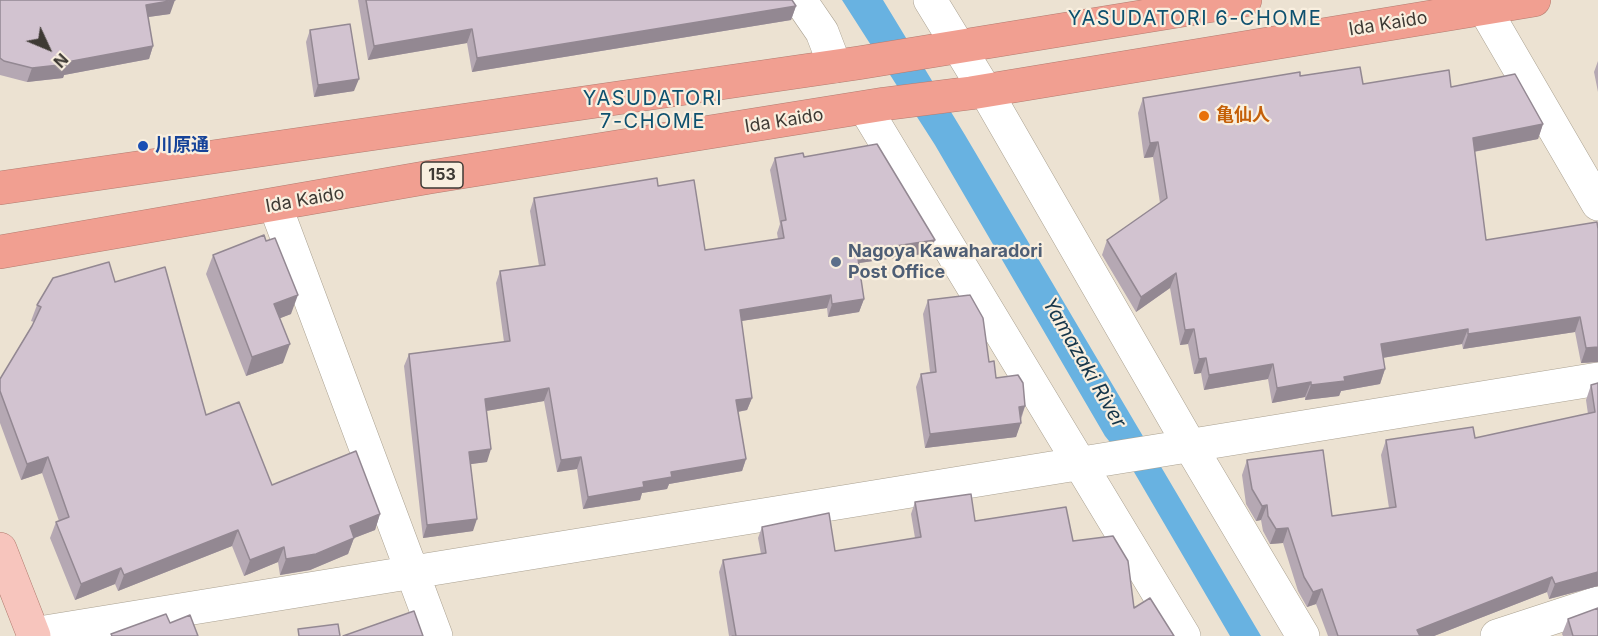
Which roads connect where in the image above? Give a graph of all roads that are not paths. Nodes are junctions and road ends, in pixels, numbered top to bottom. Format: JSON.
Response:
{"nodes":[{"id":1,"x":800,"y":0,"type":"edge"},
{"id":2,"x":930,"y":0,"type":"edge"},
{"id":3,"x":1245,"y":0,"type":"edge"},
{"id":4,"x":1534,"y":0,"type":"edge"},
{"id":5,"x":1484,"y":8,"type":"junction"},
{"id":6,"x":952,"y":46,"type":"junction"},
{"id":7,"x":847,"y":65,"type":"junction"},
{"id":8,"x":978,"y":91,"type":"junction"},
{"id":9,"x":875,"y":106,"type":"junction"},
{"id":10,"x":0,"y":188,"type":"edge"},
{"id":11,"x":1598,"y":204,"type":"edge"},
{"id":12,"x":275,"y":205,"type":"junction"},
{"id":13,"x":0,"y":252,"type":"edge"},
{"id":14,"x":1598,"y":379,"type":"edge"},
{"id":15,"x":1189,"y":444,"type":"junction"},
{"id":16,"x":1082,"y":464,"type":"junction"},
{"id":17,"x":0,"y":549,"type":"edge"},
{"id":18,"x":411,"y":573,"type":"junction"},
{"id":19,"x":1598,"y":603,"type":"edge"},
{"id":20,"x":33,"y":635,"type":"edge"},
{"id":21,"x":436,"y":636,"type":"edge"},
{"id":22,"x":1184,"y":636,"type":"edge"},
{"id":23,"x":1303,"y":636,"type":"edge"},
{"id":24,"x":1497,"y":636,"type":"edge"}],
"edges":[{"from":1,"to":7,"type":"street"},
{"from":2,"to":6,"type":"street"},
{"from":3,"to":6,"type":"highway"},
{"from":4,"to":5,"type":"highway","name":"Ida Kaido","number":"153"},
{"from":5,"to":8,"type":"highway","name":"Ida Kaido","number":"153"},
{"from":5,"to":11,"type":"street"},
{"from":6,"to":7,"type":"highway"},
{"from":6,"to":8,"type":"street"},
{"from":7,"to":10,"type":"highway"},
{"from":8,"to":9,"type":"highway","name":"Ida Kaido","number":"153"},
{"from":8,"to":15,"type":"street"},
{"from":9,"to":12,"type":"highway","name":"Ida Kaido","number":"153"},
{"from":9,"to":16,"type":"street"},
{"from":12,"to":13,"type":"highway","name":"Ida Kaido","number":"153"},
{"from":12,"to":18,"type":"street"},
{"from":14,"to":15,"type":"street"},
{"from":15,"to":16,"type":"street"},
{"from":15,"to":23,"type":"street"},
{"from":16,"to":18,"type":"street"},
{"from":16,"to":22,"type":"street"},
{"from":17,"to":20,"type":"main road"},
{"from":18,"to":20,"type":"street"},
{"from":18,"to":21,"type":"street"},
{"from":19,"to":24,"type":"street"}]}
